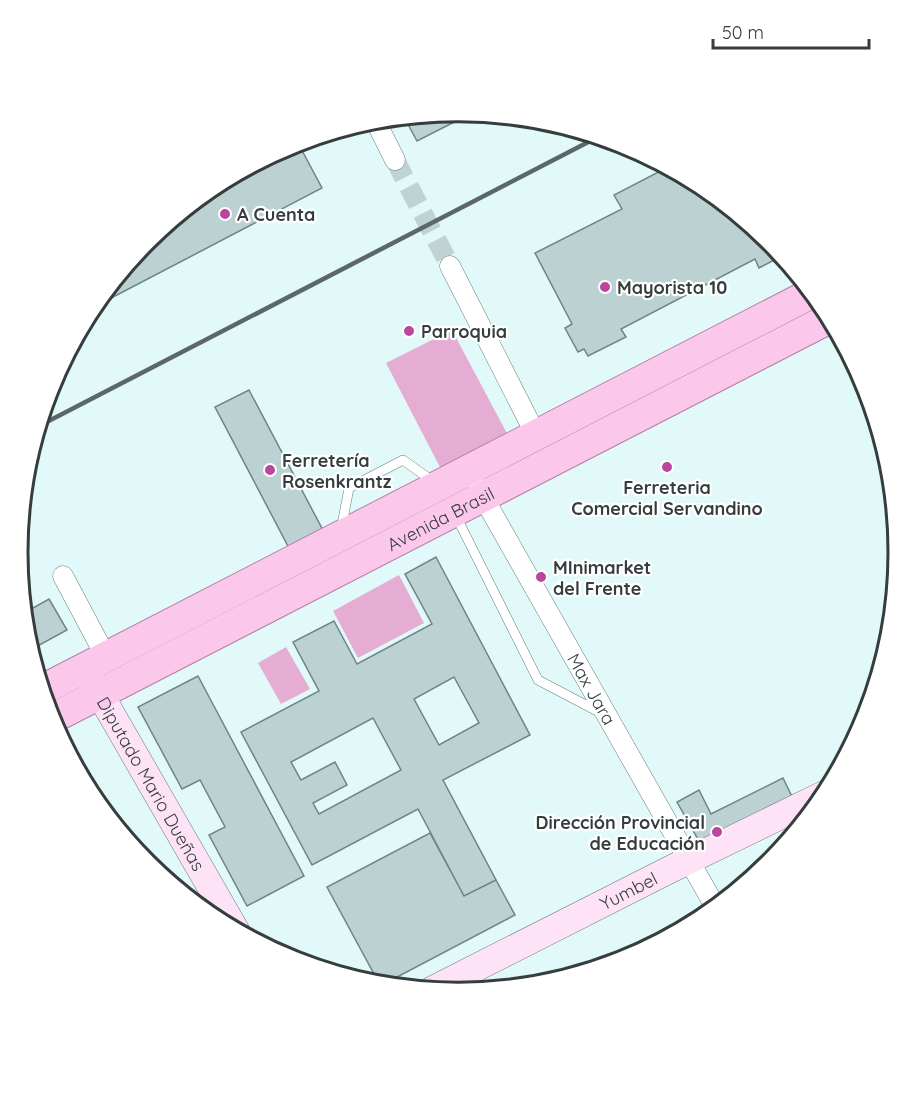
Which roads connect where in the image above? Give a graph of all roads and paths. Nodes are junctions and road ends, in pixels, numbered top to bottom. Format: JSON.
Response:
{"nodes":[{"id":1,"x":380,"y":130,"type":"edge"},
{"id":2,"x":395,"y":160,"type":"tunnel mouth"},
{"id":3,"x":450,"y":266,"type":"tunnel mouth"},
{"id":4,"x":804,"y":297,"type":"edge"},
{"id":5,"x":821,"y":322,"type":"edge"},
{"id":6,"x":536,"y":435,"type":"junction"},
{"id":7,"x":469,"y":470,"type":"junction"},
{"id":8,"x":439,"y":485,"type":"junction"},
{"id":9,"x":483,"y":497,"type":"junction"},
{"id":10,"x":454,"y":512,"type":"junction"},
{"id":11,"x":340,"y":536,"type":"junction"},
{"id":12,"x":63,"y":576,"type":"dead end"},
{"id":13,"x":95,"y":662,"type":"junction"},
{"id":14,"x":50,"y":686,"type":"edge"},
{"id":15,"x":100,"y":694,"type":"junction"},
{"id":16,"x":60,"y":714,"type":"edge"},
{"id":17,"x":606,"y":716,"type":"junction"},
{"id":18,"x":808,"y":802,"type":"edge"},
{"id":19,"x":689,"y":860,"type":"junction"},
{"id":20,"x":711,"y":900,"type":"edge"},
{"id":21,"x":227,"y":915,"type":"edge"},
{"id":22,"x":448,"y":982,"type":"edge"}],
"edges":[{"from":1,"to":2,"type":"street"},
{"from":3,"to":6,"type":"street"},
{"from":4,"to":6,"type":"main road","name":"Avenida Brasil"},
{"from":5,"to":9,"type":"main road","name":"Avenida Brasil"},
{"from":6,"to":7,"type":"main road","name":"Avenida Brasil"},
{"from":7,"to":8,"type":"main road","name":"Avenida Brasil"},
{"from":7,"to":9,"type":"street","name":"Max Jara"},
{"from":8,"to":11,"type":"main road","name":"Avenida Brasil"},
{"from":8,"to":11,"type":"lane"},
{"from":9,"to":10,"type":"main road","name":"Avenida Brasil"},
{"from":9,"to":17,"type":"street","name":"Max Jara"},
{"from":10,"to":15,"type":"main road","name":"Avenida Brasil"},
{"from":10,"to":17,"type":"lane"},
{"from":11,"to":13,"type":"main road","name":"Avenida Brasil"},
{"from":12,"to":13,"type":"street"},
{"from":13,"to":14,"type":"main road","name":"Avenida Brasil"},
{"from":13,"to":15,"type":"street","name":"Diputado Mario Dueñas"},
{"from":15,"to":16,"type":"main road","name":"Avenida Brasil"},
{"from":15,"to":21,"type":"street","name":"Diputado Mario Dueñas"},
{"from":17,"to":19,"type":"street","name":"Max Jara"},
{"from":18,"to":19,"type":"street","name":"Yumbel"},
{"from":19,"to":20,"type":"street","name":"Max Jara"},
{"from":19,"to":22,"type":"street","name":"Yumbel"}]}
